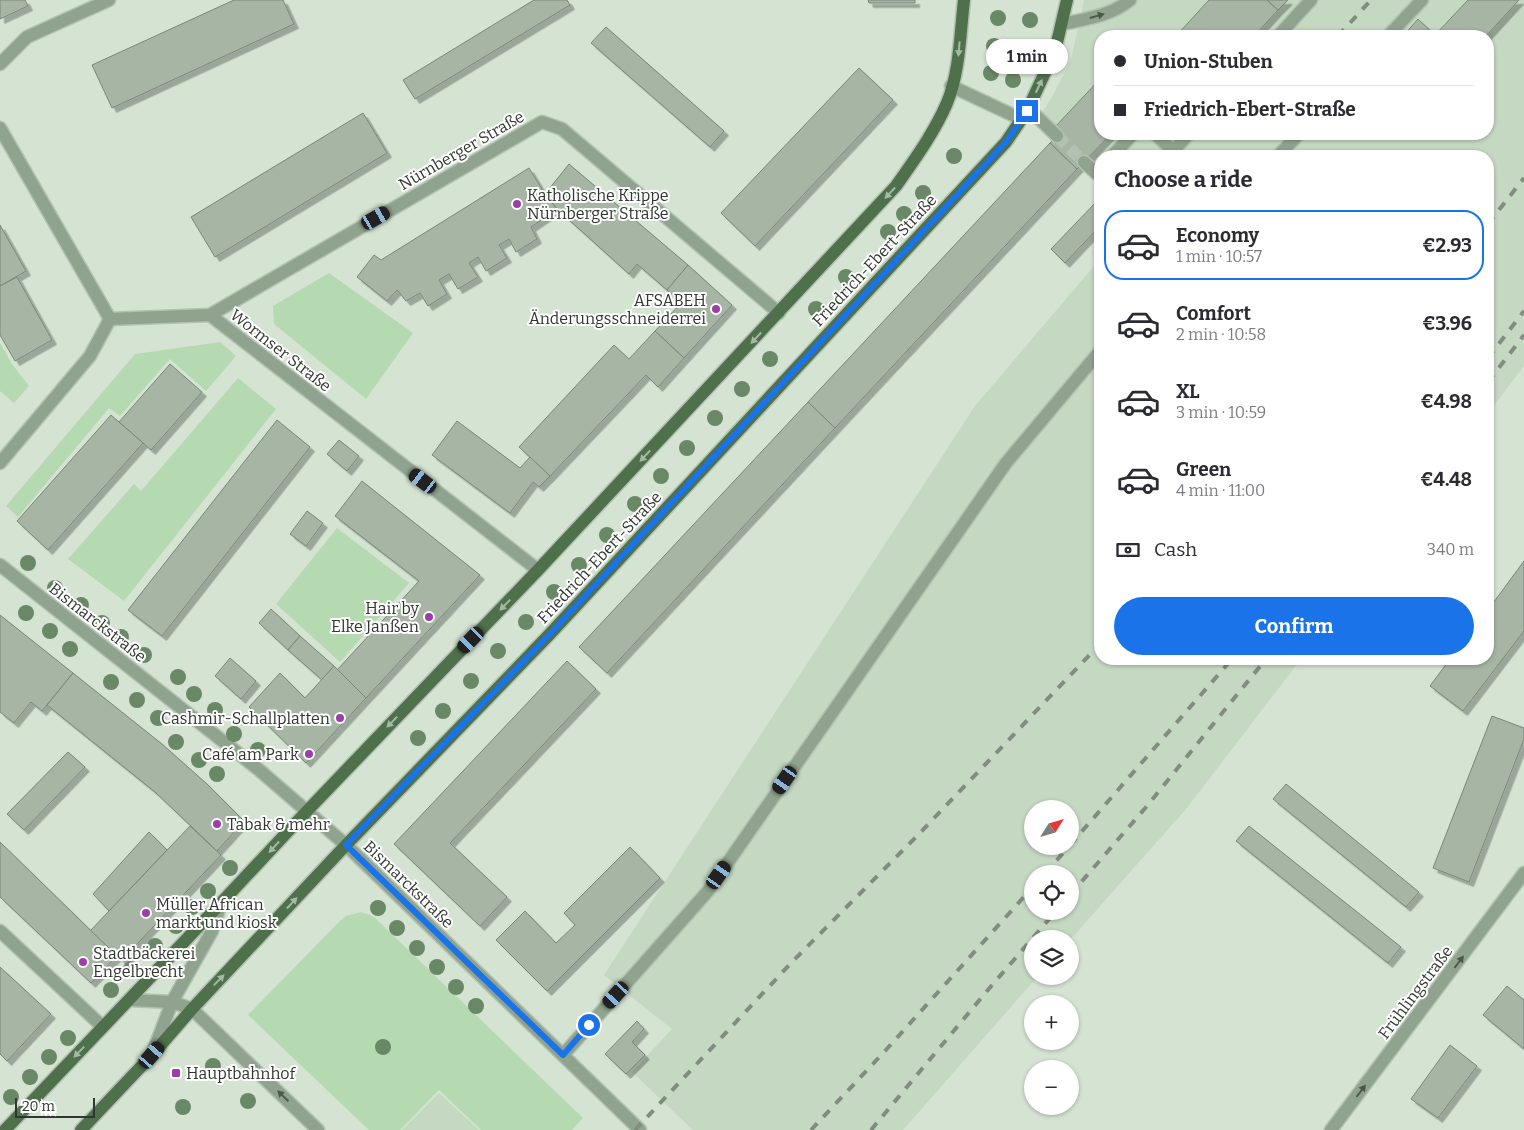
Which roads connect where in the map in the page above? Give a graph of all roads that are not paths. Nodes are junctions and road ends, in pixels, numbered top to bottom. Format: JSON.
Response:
{"nodes":[{"id":1,"x":109,"y":0,"type":"edge"},
{"id":2,"x":964,"y":0,"type":"edge"},
{"id":3,"x":1067,"y":0,"type":"edge"},
{"id":4,"x":1130,"y":0,"type":"edge"},
{"id":5,"x":1311,"y":0,"type":"edge"},
{"id":6,"x":1422,"y":0,"type":"edge"},
{"id":7,"x":1062,"y":24,"type":"junction"},
{"id":8,"x":1284,"y":30,"type":"edge"},
{"id":9,"x":1394,"y":30,"type":"edge"},
{"id":10,"x":0,"y":64,"type":"edge"},
{"id":11,"x":951,"y":86,"type":"junction"},
{"id":12,"x":1025,"y":114,"type":"junction"},
{"id":13,"x":0,"y":128,"type":"edge"},
{"id":14,"x":1057,"y":136,"type":"tunnel mouth"},
{"id":15,"x":1127,"y":140,"type":"edge"},
{"id":16,"x":1161,"y":140,"type":"edge"},
{"id":17,"x":1183,"y":140,"type":"edge"},
{"id":18,"x":1293,"y":140,"type":"edge"},
{"id":19,"x":1118,"y":150,"type":"edge"},
{"id":20,"x":1172,"y":150,"type":"edge"},
{"id":21,"x":1174,"y":150,"type":"edge"},
{"id":22,"x":1284,"y":150,"type":"edge"},
{"id":23,"x":1084,"y":162,"type":"tunnel mouth"},
{"id":24,"x":1094,"y":172,"type":"edge"},
{"id":25,"x":779,"y":313,"type":"junction"},
{"id":26,"x":210,"y":315,"type":"junction"},
{"id":27,"x":110,"y":319,"type":"junction"},
{"id":28,"x":1094,"y":358,"type":"edge"},
{"id":29,"x":0,"y":462,"type":"edge"},
{"id":30,"x":0,"y":565,"type":"edge"},
{"id":31,"x":538,"y":570,"type":"junction"},
{"id":32,"x":307,"y":811,"type":"junction"},
{"id":33,"x":346,"y":845,"type":"junction"},
{"id":34,"x":1524,"y":874,"type":"edge"},
{"id":35,"x":221,"y":903,"type":"junction"},
{"id":36,"x":0,"y":931,"type":"edge"},
{"id":37,"x":130,"y":1000,"type":"junction"},
{"id":38,"x":172,"y":1002,"type":"junction"},
{"id":39,"x":192,"y":1008,"type":"junction"},
{"id":40,"x":104,"y":1027,"type":"junction"},
{"id":41,"x":152,"y":1055,"type":"junction"},
{"id":42,"x":563,"y":1055,"type":"junction"},
{"id":43,"x":5,"y":1130,"type":"edge"},
{"id":44,"x":81,"y":1130,"type":"edge"},
{"id":45,"x":318,"y":1130,"type":"edge"},
{"id":46,"x":640,"y":1130,"type":"edge"},
{"id":47,"x":1331,"y":1130,"type":"edge"}],
"edges":[{"from":1,"to":10,"type":"street"},
{"from":2,"to":11,"type":"main road","name":"Friedrich-Ebert-Straße","one_way":true},
{"from":3,"to":7,"type":"main road","name":"Friedrich-Ebert-Straße"},
{"from":7,"to":4,"type":"street","one_way":true},
{"from":5,"to":8,"type":"street"},
{"from":6,"to":9,"type":"street"},
{"from":12,"to":7,"type":"main road","name":"Friedrich-Ebert-Straße","one_way":true},
{"from":11,"to":12,"type":"street"},
{"from":11,"to":25,"type":"main road","name":"Friedrich-Ebert-Straße","one_way":true},
{"from":12,"to":14,"type":"street"},
{"from":12,"to":33,"type":"main road","name":"Friedrich-Ebert-Straße"},
{"from":13,"to":27,"type":"street"},
{"from":15,"to":19,"type":"street"},
{"from":16,"to":20,"type":"street"},
{"from":17,"to":21,"type":"street"},
{"from":18,"to":22,"type":"street"},
{"from":23,"to":24,"type":"street"},
{"from":25,"to":26,"type":"street","name":"Nürnberger Straße"},
{"from":25,"to":31,"type":"main road","name":"Friedrich-Ebert-Straße","one_way":true},
{"from":26,"to":27,"type":"street","name":"Wormser Straße"},
{"from":26,"to":31,"type":"street","name":"Wormser Straße"},
{"from":27,"to":29,"type":"street"},
{"from":28,"to":42,"type":"street"},
{"from":30,"to":32,"type":"street","name":"Bismarckstraße"},
{"from":31,"to":32,"type":"main road","name":"Friedrich-Ebert-Straße","one_way":true},
{"from":32,"to":33,"type":"street","name":"Bismarckstraße"},
{"from":32,"to":35,"type":"main road","name":"Friedrich-Ebert-Straße","one_way":true},
{"from":39,"to":33,"type":"main road","name":"Friedrich-Ebert-Straße","one_way":true},
{"from":33,"to":42,"type":"street","name":"Bismarckstraße"},
{"from":47,"to":34,"type":"street","name":"Frühlingstraße","one_way":true},
{"from":35,"to":37,"type":"main road","name":"Friedrich-Ebert-Straße"},
{"from":35,"to":38,"type":"street","name":"Friedrich-Ebert-Straße"},
{"from":36,"to":40,"type":"street"},
{"from":37,"to":38,"type":"street"},
{"from":37,"to":40,"type":"main road","name":"Friedrich-Ebert-Straße"},
{"from":38,"to":39,"type":"street"},
{"from":38,"to":41,"type":"street","name":"Friedrich-Ebert-Straße"},
{"from":39,"to":41,"type":"main road","name":"Friedrich-Ebert-Straße"},
{"from":45,"to":39,"type":"street","one_way":true},
{"from":40,"to":43,"type":"main road","name":"Friedrich-Ebert-Straße","one_way":true},
{"from":41,"to":44,"type":"main road","name":"Friedrich-Ebert-Straße"},
{"from":42,"to":46,"type":"street","name":"Bismarckstraße"}]}
